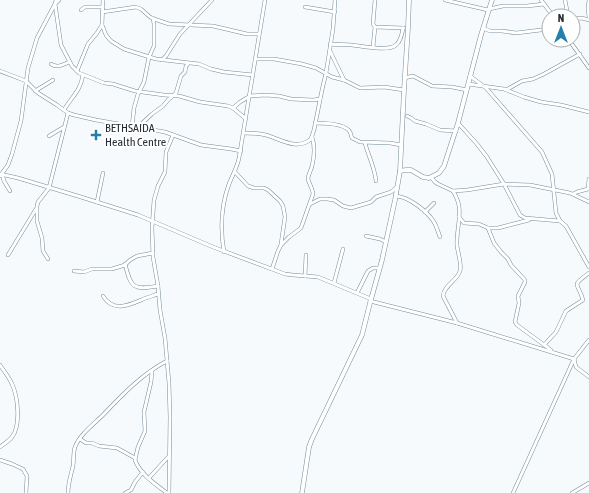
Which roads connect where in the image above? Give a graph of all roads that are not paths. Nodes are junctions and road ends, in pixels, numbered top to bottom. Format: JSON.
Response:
{"nodes":[{"id":1,"x":56,"y":0,"type":"edge"},
{"id":2,"x":59,"y":0,"type":"edge"},
{"id":3,"x":103,"y":0,"type":"edge"},
{"id":4,"x":212,"y":0,"type":"edge"},
{"id":5,"x":265,"y":0,"type":"edge"},
{"id":6,"x":335,"y":0,"type":"edge"},
{"id":7,"x":374,"y":0,"type":"edge"},
{"id":8,"x":409,"y":0,"type":"edge"},
{"id":9,"x":447,"y":0,"type":"edge"},
{"id":10,"x":492,"y":0,"type":"edge"},
{"id":11,"x":541,"y":0,"type":"edge"},
{"id":12,"x":589,"y":0,"type":"edge"},
{"id":13,"x":55,"y":4,"type":"junction"},
{"id":14,"x":544,"y":4,"type":"junction"},
{"id":15,"x":102,"y":7,"type":"junction"},
{"id":16,"x":305,"y":7,"type":"dead end"},
{"id":17,"x":547,"y":8,"type":"edge"},
{"id":18,"x":489,"y":9,"type":"junction"},
{"id":19,"x":82,"y":10,"type":"dead end"},
{"id":20,"x":102,"y":12,"type":"junction"},
{"id":21,"x":335,"y":12,"type":"junction"},
{"id":22,"x":153,"y":18,"type":"junction"},
{"id":23,"x":589,"y":19,"type":"edge"},
{"id":24,"x":102,"y":24,"type":"junction"},
{"id":25,"x":190,"y":25,"type":"junction"},
{"id":26,"x":375,"y":27,"type":"junction"},
{"id":27,"x":406,"y":28,"type":"junction"},
{"id":28,"x":483,"y":28,"type":"junction"},
{"id":29,"x":541,"y":30,"type":"edge"},
{"id":30,"x":260,"y":34,"type":"junction"},
{"id":31,"x":330,"y":44,"type":"junction"},
{"id":32,"x":373,"y":47,"type":"junction"},
{"id":33,"x":575,"y":48,"type":"edge"},
{"id":34,"x":330,"y":50,"type":"junction"},
{"id":35,"x":580,"y":54,"type":"junction"},
{"id":36,"x":149,"y":57,"type":"junction"},
{"id":37,"x":255,"y":59,"type":"junction"},
{"id":38,"x":162,"y":60,"type":"junction"},
{"id":39,"x":69,"y":62,"type":"junction"},
{"id":40,"x":51,"y":64,"type":"dead end"},
{"id":41,"x":188,"y":64,"type":"junction"},
{"id":42,"x":589,"y":68,"type":"edge"},
{"id":43,"x":0,"y":71,"type":"edge"},
{"id":44,"x":77,"y":71,"type":"junction"},
{"id":45,"x":326,"y":73,"type":"junction"},
{"id":46,"x":83,"y":75,"type":"junction"},
{"id":47,"x":253,"y":75,"type":"junction"},
{"id":48,"x":470,"y":76,"type":"junction"},
{"id":49,"x":404,"y":78,"type":"junction"},
{"id":50,"x":53,"y":80,"type":"dead end"},
{"id":51,"x":344,"y":80,"type":"junction"},
{"id":52,"x":26,"y":81,"type":"junction"},
{"id":53,"x":468,"y":84,"type":"junction"},
{"id":54,"x":484,"y":86,"type":"junction"},
{"id":55,"x":404,"y":90,"type":"junction"},
{"id":56,"x":467,"y":90,"type":"junction"},
{"id":57,"x":506,"y":90,"type":"junction"},
{"id":58,"x":35,"y":91,"type":"junction"},
{"id":59,"x":140,"y":91,"type":"junction"},
{"id":60,"x":173,"y":95,"type":"junction"},
{"id":61,"x":250,"y":96,"type":"junction"},
{"id":62,"x":320,"y":99,"type":"junction"},
{"id":63,"x":233,"y":108,"type":"junction"},
{"id":64,"x":64,"y":110,"type":"junction"},
{"id":65,"x":589,"y":112,"type":"edge"},
{"id":66,"x":68,"y":113,"type":"junction"},
{"id":67,"x":407,"y":116,"type":"dead end"},
{"id":68,"x":246,"y":119,"type":"junction"},
{"id":69,"x":315,"y":123,"type":"junction"},
{"id":70,"x":458,"y":123,"type":"junction"},
{"id":71,"x":64,"y":127,"type":"junction"},
{"id":72,"x":132,"y":127,"type":"junction"},
{"id":73,"x":138,"y":127,"type":"junction"},
{"id":74,"x":456,"y":131,"type":"junction"},
{"id":75,"x":244,"y":133,"type":"junction"},
{"id":76,"x":173,"y":135,"type":"junction"},
{"id":77,"x":48,"y":136,"type":"dead end"},
{"id":78,"x":312,"y":137,"type":"junction"},
{"id":79,"x":365,"y":142,"type":"junction"},
{"id":80,"x":402,"y":145,"type":"junction"},
{"id":81,"x":240,"y":151,"type":"junction"},
{"id":82,"x":400,"y":171,"type":"junction"},
{"id":83,"x":234,"y":172,"type":"junction"},
{"id":84,"x":104,"y":173,"type":"dead end"},
{"id":85,"x":1,"y":175,"type":"edge"},
{"id":86,"x":431,"y":178,"type":"junction"},
{"id":87,"x":589,"y":179,"type":"edge"},
{"id":88,"x":376,"y":181,"type":"dead end"},
{"id":89,"x":504,"y":184,"type":"junction"},
{"id":90,"x":398,"y":186,"type":"junction"},
{"id":91,"x":49,"y":188,"type":"junction"},
{"id":92,"x":553,"y":190,"type":"junction"},
{"id":93,"x":10,"y":191,"type":"dead end"},
{"id":94,"x":453,"y":191,"type":"junction"},
{"id":95,"x":573,"y":194,"type":"junction"},
{"id":96,"x":396,"y":196,"type":"junction"},
{"id":97,"x":97,"y":202,"type":"junction"},
{"id":98,"x":434,"y":202,"type":"dead end"},
{"id":99,"x":589,"y":202,"type":"edge"},
{"id":100,"x":310,"y":204,"type":"junction"},
{"id":101,"x":36,"y":210,"type":"junction"},
{"id":102,"x":425,"y":212,"type":"junction"},
{"id":103,"x":518,"y":214,"type":"junction"},
{"id":104,"x":459,"y":217,"type":"junction"},
{"id":105,"x":532,"y":219,"type":"junction"},
{"id":106,"x":560,"y":221,"type":"junction"},
{"id":107,"x":152,"y":222,"type":"junction"},
{"id":108,"x":463,"y":222,"type":"junction"},
{"id":109,"x":459,"y":223,"type":"junction"},
{"id":110,"x":516,"y":223,"type":"junction"},
{"id":111,"x":488,"y":228,"type":"junction"},
{"id":112,"x":366,"y":236,"type":"dead end"},
{"id":113,"x":440,"y":237,"type":"dead end"},
{"id":114,"x":386,"y":242,"type":"junction"},
{"id":115,"x":281,"y":245,"type":"junction"},
{"id":116,"x":343,"y":249,"type":"dead end"},
{"id":117,"x":224,"y":252,"type":"junction"},
{"id":118,"x":153,"y":253,"type":"junction"},
{"id":119,"x":306,"y":254,"type":"dead end"},
{"id":120,"x":8,"y":255,"type":"dead end"},
{"id":121,"x":48,"y":260,"type":"dead end"},
{"id":122,"x":125,"y":264,"type":"junction"},
{"id":123,"x":589,"y":267,"type":"edge"},
{"id":124,"x":379,"y":268,"type":"junction"},
{"id":125,"x":272,"y":269,"type":"junction"},
{"id":126,"x":74,"y":271,"type":"dead end"},
{"id":127,"x":589,"y":273,"type":"edge"},
{"id":128,"x":305,"y":276,"type":"junction"},
{"id":129,"x":334,"y":283,"type":"junction"},
{"id":130,"x":158,"y":286,"type":"junction"},
{"id":131,"x":357,"y":293,"type":"junction"},
{"id":132,"x":158,"y":294,"type":"junction"},
{"id":133,"x":103,"y":296,"type":"dead end"},
{"id":134,"x":371,"y":300,"type":"junction"},
{"id":135,"x":457,"y":323,"type":"junction"},
{"id":136,"x":589,"y":340,"type":"edge"},
{"id":137,"x":544,"y":345,"type":"junction"},
{"id":138,"x":552,"y":351,"type":"junction"},
{"id":139,"x":574,"y":359,"type":"junction"},
{"id":140,"x":167,"y":361,"type":"junction"},
{"id":141,"x":0,"y":365,"type":"edge"},
{"id":142,"x":152,"y":370,"type":"junction"},
{"id":143,"x":589,"y":377,"type":"edge"},
{"id":144,"x":80,"y":439,"type":"junction"},
{"id":145,"x":0,"y":447,"type":"edge"},
{"id":146,"x":169,"y":456,"type":"junction"},
{"id":147,"x":135,"y":458,"type":"junction"},
{"id":148,"x":0,"y":460,"type":"edge"},
{"id":149,"x":143,"y":472,"type":"junction"},
{"id":150,"x":149,"y":478,"type":"junction"},
{"id":151,"x":589,"y":482,"type":"edge"},
{"id":152,"x":26,"y":493,"type":"edge"},
{"id":153,"x":68,"y":493,"type":"edge"},
{"id":154,"x":125,"y":493,"type":"edge"},
{"id":155,"x":168,"y":493,"type":"edge"},
{"id":156,"x":302,"y":493,"type":"edge"},
{"id":157,"x":513,"y":493,"type":"edge"},
{"id":158,"x":572,"y":493,"type":"edge"}],
"edges":[{"from":1,"to":13,"type":"street"},
{"from":2,"to":13,"type":"street"},
{"from":3,"to":15,"type":"street"},
{"from":4,"to":25,"type":"street"},
{"from":5,"to":30,"type":"street"},
{"from":6,"to":21,"type":"street"},
{"from":7,"to":26,"type":"street"},
{"from":8,"to":27,"type":"street"},
{"from":9,"to":18,"type":"street"},
{"from":10,"to":18,"type":"street"},
{"from":11,"to":14,"type":"street"},
{"from":12,"to":23,"type":"street"},
{"from":13,"to":39,"type":"street"},
{"from":13,"to":52,"type":"street"},
{"from":14,"to":17,"type":"street"},
{"from":14,"to":18,"type":"street"},
{"from":15,"to":19,"type":"street"},
{"from":15,"to":20,"type":"street"},
{"from":16,"to":21,"type":"street"},
{"from":18,"to":28,"type":"street"},
{"from":20,"to":22,"type":"street"},
{"from":20,"to":24,"type":"street"},
{"from":21,"to":31,"type":"street"},
{"from":22,"to":25,"type":"street"},
{"from":22,"to":36,"type":"street"},
{"from":24,"to":36,"type":"street"},
{"from":24,"to":44,"type":"street"},
{"from":25,"to":30,"type":"street"},
{"from":25,"to":38,"type":"street"},
{"from":26,"to":27,"type":"street"},
{"from":26,"to":32,"type":"street"},
{"from":27,"to":32,"type":"street"},
{"from":27,"to":49,"type":"street"},
{"from":28,"to":29,"type":"street"},
{"from":28,"to":48,"type":"street"},
{"from":30,"to":37,"type":"street"},
{"from":31,"to":32,"type":"street"},
{"from":31,"to":34,"type":"street"},
{"from":33,"to":35,"type":"street"},
{"from":34,"to":45,"type":"street"},
{"from":34,"to":51,"type":"street"},
{"from":35,"to":42,"type":"street"},
{"from":35,"to":57,"type":"street"},
{"from":36,"to":38,"type":"street"},
{"from":36,"to":59,"type":"street"},
{"from":37,"to":45,"type":"street"},
{"from":37,"to":47,"type":"street"},
{"from":38,"to":41,"type":"street"},
{"from":39,"to":40,"type":"street"},
{"from":39,"to":44,"type":"street"},
{"from":41,"to":47,"type":"street"},
{"from":41,"to":60,"type":"street"},
{"from":43,"to":52,"type":"street"},
{"from":44,"to":46,"type":"street"},
{"from":45,"to":51,"type":"street"},
{"from":45,"to":62,"type":"street"},
{"from":46,"to":59,"type":"street"},
{"from":46,"to":64,"type":"street"},
{"from":47,"to":61,"type":"street"},
{"from":48,"to":53,"type":"street"},
{"from":48,"to":54,"type":"street"},
{"from":49,"to":55,"type":"street"},
{"from":49,"to":56,"type":"street"},
{"from":50,"to":58,"type":"street"},
{"from":51,"to":55,"type":"street"},
{"from":52,"to":58,"type":"street"},
{"from":52,"to":85,"type":"street"},
{"from":53,"to":54,"type":"street"},
{"from":53,"to":56,"type":"street"},
{"from":54,"to":57,"type":"street"},
{"from":54,"to":92,"type":"street"},
{"from":55,"to":80,"type":"street"},
{"from":56,"to":70,"type":"street"},
{"from":57,"to":65,"type":"street"},
{"from":58,"to":64,"type":"street"},
{"from":59,"to":60,"type":"street"},
{"from":59,"to":72,"type":"street"},
{"from":60,"to":63,"type":"street"},
{"from":60,"to":73,"type":"street"},
{"from":61,"to":62,"type":"street"},
{"from":61,"to":63,"type":"street"},
{"from":61,"to":68,"type":"street"},
{"from":62,"to":69,"type":"street"},
{"from":63,"to":68,"type":"street"},
{"from":64,"to":66,"type":"street"},
{"from":66,"to":71,"type":"street"},
{"from":66,"to":72,"type":"street"},
{"from":67,"to":74,"type":"street"},
{"from":68,"to":75,"type":"street"},
{"from":69,"to":78,"type":"street"},
{"from":69,"to":79,"type":"street"},
{"from":70,"to":74,"type":"street"},
{"from":70,"to":89,"type":"street"},
{"from":71,"to":77,"type":"street"},
{"from":71,"to":91,"type":"street"},
{"from":72,"to":73,"type":"street"},
{"from":73,"to":76,"type":"street"},
{"from":74,"to":86,"type":"street"},
{"from":75,"to":78,"type":"street"},
{"from":75,"to":81,"type":"street"},
{"from":76,"to":81,"type":"street"},
{"from":76,"to":107,"type":"street"},
{"from":78,"to":100,"type":"street"},
{"from":79,"to":80,"type":"street"},
{"from":79,"to":88,"type":"street"},
{"from":80,"to":82,"type":"street"},
{"from":81,"to":83,"type":"street"},
{"from":82,"to":86,"type":"street"},
{"from":82,"to":90,"type":"street"},
{"from":83,"to":115,"type":"street"},
{"from":83,"to":117,"type":"street"},
{"from":84,"to":97,"type":"street"},
{"from":85,"to":91,"type":"street"},
{"from":85,"to":93,"type":"street"},
{"from":86,"to":94,"type":"street"},
{"from":87,"to":95,"type":"street"},
{"from":89,"to":92,"type":"street"},
{"from":89,"to":94,"type":"street"},
{"from":89,"to":103,"type":"street"},
{"from":90,"to":96,"type":"street"},
{"from":90,"to":100,"type":"street"},
{"from":91,"to":97,"type":"street"},
{"from":91,"to":101,"type":"street"},
{"from":92,"to":95,"type":"street"},
{"from":92,"to":106,"type":"street"},
{"from":94,"to":104,"type":"street"},
{"from":95,"to":99,"type":"street"},
{"from":96,"to":102,"type":"street"},
{"from":96,"to":114,"type":"street"},
{"from":97,"to":107,"type":"street"},
{"from":98,"to":102,"type":"street"},
{"from":100,"to":115,"type":"street"},
{"from":101,"to":120,"type":"street"},
{"from":101,"to":121,"type":"street"},
{"from":102,"to":113,"type":"street"},
{"from":103,"to":105,"type":"street"},
{"from":103,"to":110,"type":"street"},
{"from":104,"to":108,"type":"street"},
{"from":104,"to":109,"type":"street"},
{"from":105,"to":106,"type":"street"},
{"from":105,"to":110,"type":"street"},
{"from":106,"to":123,"type":"street"},
{"from":107,"to":117,"type":"street"},
{"from":107,"to":118,"type":"street"},
{"from":108,"to":109,"type":"street"},
{"from":108,"to":111,"type":"street"},
{"from":109,"to":135,"type":"street"},
{"from":110,"to":111,"type":"street"},
{"from":111,"to":137,"type":"street"},
{"from":112,"to":114,"type":"street"},
{"from":114,"to":124,"type":"street"},
{"from":115,"to":125,"type":"street"},
{"from":116,"to":129,"type":"street"},
{"from":117,"to":125,"type":"street"},
{"from":118,"to":122,"type":"street"},
{"from":118,"to":130,"type":"street"},
{"from":119,"to":128,"type":"street"},
{"from":122,"to":126,"type":"street"},
{"from":122,"to":130,"type":"street"},
{"from":124,"to":131,"type":"street"},
{"from":124,"to":134,"type":"street"},
{"from":125,"to":128,"type":"street"},
{"from":127,"to":137,"type":"street"},
{"from":128,"to":129,"type":"street"},
{"from":129,"to":131,"type":"street"},
{"from":130,"to":132,"type":"street"},
{"from":131,"to":134,"type":"street"},
{"from":132,"to":133,"type":"street"},
{"from":132,"to":140,"type":"street"},
{"from":134,"to":135,"type":"street"},
{"from":134,"to":156,"type":"street"},
{"from":135,"to":138,"type":"street"},
{"from":136,"to":139,"type":"street"},
{"from":137,"to":138,"type":"street"},
{"from":138,"to":139,"type":"street"},
{"from":139,"to":143,"type":"street"},
{"from":139,"to":157,"type":"street"},
{"from":140,"to":142,"type":"street"},
{"from":140,"to":146,"type":"street"},
{"from":141,"to":145,"type":"street"},
{"from":142,"to":144,"type":"street"},
{"from":142,"to":147,"type":"street"},
{"from":144,"to":147,"type":"street"},
{"from":144,"to":153,"type":"street"},
{"from":146,"to":150,"type":"street"},
{"from":146,"to":155,"type":"street"},
{"from":147,"to":149,"type":"street"},
{"from":148,"to":152,"type":"street"},
{"from":149,"to":150,"type":"street"},
{"from":149,"to":154,"type":"street"},
{"from":150,"to":155,"type":"street"},
{"from":151,"to":158,"type":"street"}]}
